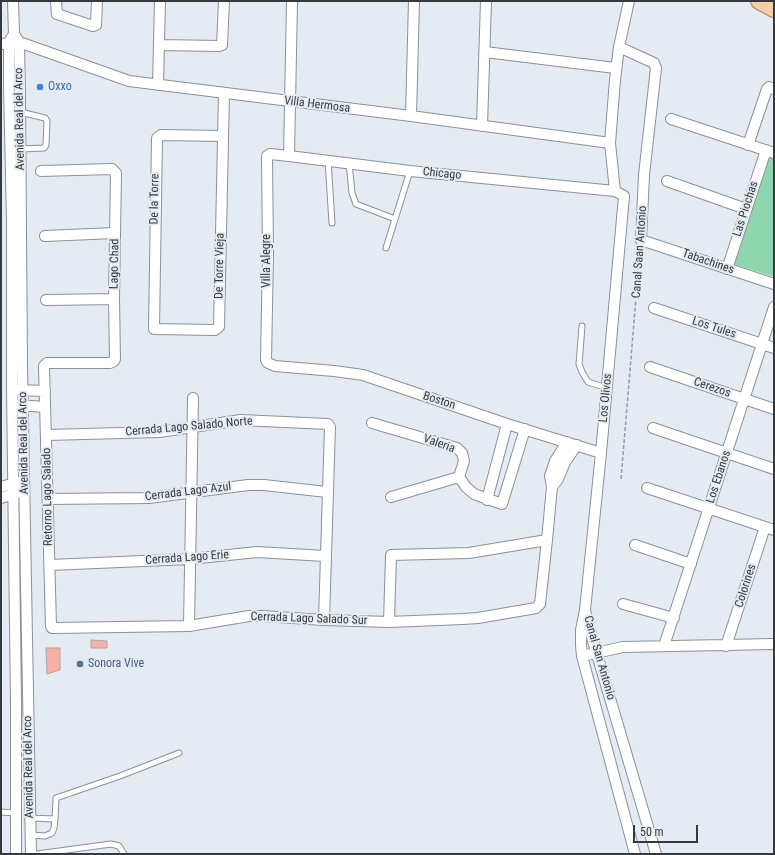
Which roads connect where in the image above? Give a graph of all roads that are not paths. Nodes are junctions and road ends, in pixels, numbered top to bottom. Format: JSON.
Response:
{"nodes":[{"id":1,"x":13,"y":1,"type":"edge"},
{"id":2,"x":56,"y":1,"type":"edge"},
{"id":3,"x":96,"y":1,"type":"edge"},
{"id":4,"x":160,"y":1,"type":"edge"},
{"id":5,"x":224,"y":1,"type":"edge"},
{"id":6,"x":292,"y":1,"type":"edge"},
{"id":7,"x":414,"y":1,"type":"edge"},
{"id":8,"x":486,"y":1,"type":"edge"},
{"id":9,"x":629,"y":1,"type":"edge"},
{"id":10,"x":759,"y":1,"type":"edge"},
{"id":11,"x":774,"y":9,"type":"edge"},
{"id":12,"x":10,"y":45,"type":"edge"},
{"id":13,"x":159,"y":45,"type":"junction"},
{"id":14,"x":619,"y":47,"type":"junction"},
{"id":15,"x":485,"y":52,"type":"junction"},
{"id":16,"x":615,"y":68,"type":"junction"},
{"id":17,"x":158,"y":85,"type":"junction"},
{"id":18,"x":772,"y":88,"type":"edge"},
{"id":19,"x":20,"y":90,"type":"junction"},
{"id":20,"x":5,"y":91,"type":"edge"},
{"id":21,"x":224,"y":93,"type":"junction"},
{"id":22,"x":291,"y":102,"type":"junction"},
{"id":23,"x":20,"y":112,"type":"junction"},
{"id":24,"x":411,"y":116,"type":"junction"},
{"id":25,"x":671,"y":119,"type":"dead end"},
{"id":26,"x":482,"y":126,"type":"junction"},
{"id":27,"x":223,"y":136,"type":"junction"},
{"id":28,"x":610,"y":143,"type":"junction"},
{"id":29,"x":748,"y":144,"type":"junction"},
{"id":30,"x":21,"y":149,"type":"junction"},
{"id":31,"x":770,"y":152,"type":"edge"},
{"id":32,"x":270,"y":154,"type":"joint"},
{"id":33,"x":289,"y":156,"type":"junction"},
{"id":34,"x":328,"y":160,"type":"junction"},
{"id":35,"x":349,"y":163,"type":"junction"},
{"id":36,"x":410,"y":170,"type":"junction"},
{"id":37,"x":41,"y":171,"type":"dead end"},
{"id":38,"x":667,"y":181,"type":"dead end"},
{"id":39,"x":615,"y":192,"type":"junction"},
{"id":40,"x":746,"y":209,"type":"junction"},
{"id":41,"x":395,"y":219,"type":"junction"},
{"id":42,"x":16,"y":221,"type":"junction"},
{"id":43,"x":332,"y":223,"type":"dead end"},
{"id":44,"x":115,"y":233,"type":"junction"},
{"id":45,"x":45,"y":236,"type":"dead end"},
{"id":46,"x":641,"y":240,"type":"joint"},
{"id":47,"x":386,"y":248,"type":"dead end"},
{"id":48,"x":727,"y":269,"type":"junction"},
{"id":49,"x":774,"y":284,"type":"edge"},
{"id":50,"x":114,"y":299,"type":"junction"},
{"id":51,"x":46,"y":300,"type":"dead end"},
{"id":52,"x":774,"y":307,"type":"edge"},
{"id":53,"x":654,"y":308,"type":"dead end"},
{"id":54,"x":582,"y":326,"type":"dead end"},
{"id":55,"x":153,"y":327,"type":"joint"},
{"id":56,"x":762,"y":344,"type":"junction"},
{"id":57,"x":774,"y":348,"type":"edge"},
{"id":58,"x":44,"y":366,"type":"joint"},
{"id":59,"x":275,"y":366,"type":"joint"},
{"id":60,"x":650,"y":367,"type":"dead end"},
{"id":61,"x":607,"y":388,"type":"junction"},
{"id":62,"x":12,"y":389,"type":"junction"},
{"id":63,"x":23,"y":390,"type":"junction"},
{"id":64,"x":44,"y":391,"type":"junction"},
{"id":65,"x":193,"y":398,"type":"dead end"},
{"id":66,"x":744,"y":399,"type":"junction"},
{"id":67,"x":12,"y":405,"type":"junction"},
{"id":68,"x":24,"y":406,"type":"junction"},
{"id":69,"x":45,"y":407,"type":"junction"},
{"id":70,"x":774,"y":409,"type":"edge"},
{"id":71,"x":372,"y":423,"type":"dead end"},
{"id":72,"x":507,"y":424,"type":"junction"},
{"id":73,"x":192,"y":428,"type":"junction"},
{"id":74,"x":653,"y":428,"type":"dead end"},
{"id":75,"x":525,"y":429,"type":"junction"},
{"id":76,"x":47,"y":435,"type":"junction"},
{"id":77,"x":572,"y":443,"type":"junction"},
{"id":78,"x":601,"y":453,"type":"junction"},
{"id":79,"x":727,"y":454,"type":"junction"},
{"id":80,"x":774,"y":469,"type":"edge"},
{"id":81,"x":459,"y":477,"type":"junction"},
{"id":82,"x":25,"y":486,"type":"junction"},
{"id":83,"x":1,"y":487,"type":"edge"},
{"id":84,"x":647,"y":488,"type":"dead end"},
{"id":85,"x":14,"y":489,"type":"junction"},
{"id":86,"x":327,"y":492,"type":"junction"},
{"id":87,"x":191,"y":494,"type":"junction"},
{"id":88,"x":390,"y":497,"type":"dead end"},
{"id":89,"x":1,"y":498,"type":"edge"},
{"id":90,"x":48,"y":499,"type":"junction"},
{"id":91,"x":487,"y":500,"type":"junction"},
{"id":92,"x":709,"y":508,"type":"junction"},
{"id":93,"x":770,"y":528,"type":"edge"},
{"id":94,"x":547,"y":540,"type":"junction"},
{"id":95,"x":635,"y":545,"type":"dead end"},
{"id":96,"x":325,"y":556,"type":"junction"},
{"id":97,"x":190,"y":559,"type":"junction"},
{"id":98,"x":691,"y":564,"type":"junction"},
{"id":99,"x":50,"y":565,"type":"junction"},
{"id":100,"x":623,"y":604,"type":"dead end"},
{"id":101,"x":585,"y":610,"type":"junction"},
{"id":102,"x":674,"y":618,"type":"junction"},
{"id":103,"x":324,"y":620,"type":"junction"},
{"id":104,"x":389,"y":622,"type":"junction"},
{"id":105,"x":189,"y":626,"type":"junction"},
{"id":106,"x":52,"y":628,"type":"joint"},
{"id":107,"x":774,"y":644,"type":"edge"},
{"id":108,"x":664,"y":646,"type":"junction"},
{"id":109,"x":726,"y":646,"type":"junction"},
{"id":110,"x":597,"y":653,"type":"junction"},
{"id":111,"x":582,"y":656,"type":"junction"},
{"id":112,"x":16,"y":703,"type":"junction"},
{"id":113,"x":28,"y":703,"type":"junction"},
{"id":114,"x":179,"y":753,"type":"dead end"},
{"id":115,"x":1,"y":812,"type":"edge"},
{"id":116,"x":16,"y":813,"type":"junction"},
{"id":117,"x":30,"y":818,"type":"junction"},
{"id":118,"x":55,"y":819,"type":"junction"},
{"id":119,"x":30,"y":835,"type":"junction"},
{"id":120,"x":16,"y":854,"type":"edge"},
{"id":121,"x":31,"y":854,"type":"edge"},
{"id":122,"x":38,"y":854,"type":"edge"},
{"id":123,"x":124,"y":854,"type":"edge"},
{"id":124,"x":635,"y":854,"type":"edge"},
{"id":125,"x":656,"y":854,"type":"edge"}],
"edges":[{"from":1,"to":12,"type":"street","name":"Avenida Real del Arco"},
{"from":2,"to":3,"type":"street"},
{"from":4,"to":13,"type":"street"},
{"from":5,"to":13,"type":"street"},
{"from":6,"to":22,"type":"street"},
{"from":7,"to":24,"type":"street"},
{"from":8,"to":15,"type":"street"},
{"from":9,"to":14,"type":"street"},
{"from":10,"to":11,"type":"main road"},
{"from":12,"to":17,"type":"street","name":"Villa Hermosa"},
{"from":12,"to":19,"type":"street","name":"Avenida Real del Arco"},
{"from":12,"to":20,"type":"street","name":"Avenida Real del Arco"},
{"from":13,"to":17,"type":"street"},
{"from":14,"to":16,"type":"street"},
{"from":14,"to":46,"type":"street","name":"Canal Saan Antonio"},
{"from":15,"to":16,"type":"street"},
{"from":15,"to":26,"type":"street"},
{"from":16,"to":28,"type":"street"},
{"from":17,"to":21,"type":"street","name":"Villa Hermosa"},
{"from":18,"to":29,"type":"street"},
{"from":19,"to":20,"type":"street"},
{"from":19,"to":23,"type":"street","name":"Avenida Real del Arco"},
{"from":20,"to":42,"type":"street","name":"Avenida Real del Arco"},
{"from":21,"to":22,"type":"street","name":"Villa Hermosa"},
{"from":21,"to":27,"type":"street"},
{"from":22,"to":24,"type":"street","name":"Villa Hermosa"},
{"from":22,"to":33,"type":"street"},
{"from":23,"to":30,"type":"street","name":"Avenida Real del Arco"},
{"from":23,"to":30,"type":"lane"},
{"from":24,"to":26,"type":"street","name":"Villa Hermosa"},
{"from":25,"to":29,"type":"street"},
{"from":26,"to":28,"type":"street","name":"Villa Hermosa"},
{"from":27,"to":55,"type":"street","name":"De la Torre"},
{"from":27,"to":55,"type":"street","name":"De Torre Vieja"},
{"from":28,"to":39,"type":"street"},
{"from":29,"to":31,"type":"street"},
{"from":30,"to":42,"type":"street","name":"Avenida Real del Arco"},
{"from":31,"to":40,"type":"street","name":"Las Piochas"},
{"from":32,"to":33,"type":"street","name":"Chicago"},
{"from":32,"to":59,"type":"street","name":"Villa Alegre"},
{"from":33,"to":34,"type":"street","name":"Chicago"},
{"from":34,"to":35,"type":"street","name":"Chicago"},
{"from":34,"to":43,"type":"lane"},
{"from":35,"to":36,"type":"street","name":"Chicago"},
{"from":35,"to":41,"type":"lane"},
{"from":36,"to":39,"type":"street","name":"Chicago"},
{"from":36,"to":41,"type":"lane"},
{"from":37,"to":44,"type":"street","name":"Lago Chad"},
{"from":38,"to":40,"type":"street"},
{"from":39,"to":61,"type":"street","name":"Los Olivos"},
{"from":40,"to":48,"type":"street","name":"Las Piochas"},
{"from":41,"to":47,"type":"lane"},
{"from":42,"to":62,"type":"street","name":"Avenida Real del Arco"},
{"from":42,"to":63,"type":"street","name":"Avenida Real del Arco"},
{"from":44,"to":45,"type":"street"},
{"from":44,"to":50,"type":"street","name":"Lago Chad"},
{"from":46,"to":48,"type":"street","name":"Tabachines"},
{"from":48,"to":49,"type":"street","name":"Tabachines"},
{"from":50,"to":51,"type":"street"},
{"from":50,"to":58,"type":"street","name":"Lago Chad"},
{"from":52,"to":56,"type":"street","name":"Los Ebanos"},
{"from":53,"to":56,"type":"street","name":"Los Tules"},
{"from":54,"to":61,"type":"lane"},
{"from":56,"to":57,"type":"street","name":"Los Tules"},
{"from":56,"to":66,"type":"street","name":"Los Ebanos"},
{"from":58,"to":64,"type":"street","name":"Retorno Lago Salado"},
{"from":59,"to":72,"type":"street","name":"Boston"},
{"from":60,"to":66,"type":"street","name":"Cerezos"},
{"from":61,"to":78,"type":"street","name":"Los Olivos"},
{"from":62,"to":63,"type":"street"},
{"from":62,"to":67,"type":"street","name":"Avenida Real del Arco"},
{"from":63,"to":64,"type":"street"},
{"from":63,"to":68,"type":"street","name":"Avenida Real del Arco"},
{"from":64,"to":69,"type":"street","name":"Retorno Lago Salado"},
{"from":65,"to":73,"type":"street"},
{"from":66,"to":70,"type":"street","name":"Cerezos"},
{"from":66,"to":79,"type":"street","name":"Los Ebanos"},
{"from":67,"to":68,"type":"street"},
{"from":67,"to":85,"type":"street","name":"Avenida Real del Arco"},
{"from":68,"to":69,"type":"street"},
{"from":68,"to":82,"type":"street","name":"Avenida Real del Arco"},
{"from":69,"to":76,"type":"street","name":"Retorno Lago Salado"},
{"from":71,"to":81,"type":"street","name":"Valeria"},
{"from":72,"to":75,"type":"street","name":"Boston"},
{"from":72,"to":91,"type":"street"},
{"from":73,"to":76,"type":"street","name":"Cerrada Lago Salado Norte"},
{"from":73,"to":86,"type":"street","name":"Cerrada Lago Salado Norte"},
{"from":73,"to":87,"type":"street"},
{"from":74,"to":79,"type":"street"},
{"from":75,"to":77,"type":"street","name":"Boston"},
{"from":75,"to":91,"type":"street"},
{"from":76,"to":90,"type":"street","name":"Retorno Lago Salado"},
{"from":77,"to":78,"type":"street","name":"Boston"},
{"from":77,"to":94,"type":"street"},
{"from":78,"to":101,"type":"street","name":"Los Olivos"},
{"from":79,"to":80,"type":"street"},
{"from":79,"to":92,"type":"street","name":"Los Ebanos"},
{"from":81,"to":88,"type":"street"},
{"from":81,"to":91,"type":"street"},
{"from":82,"to":85,"type":"street"},
{"from":82,"to":113,"type":"street","name":"Avenida Real del Arco"},
{"from":83,"to":85,"type":"street"},
{"from":84,"to":92,"type":"street"},
{"from":85,"to":89,"type":"street"},
{"from":85,"to":112,"type":"street","name":"Avenida Real del Arco"},
{"from":86,"to":87,"type":"street","name":"Cerrada Lago Azul"},
{"from":86,"to":96,"type":"street"},
{"from":87,"to":90,"type":"street","name":"Cerrada Lago Azul"},
{"from":87,"to":97,"type":"street"},
{"from":90,"to":99,"type":"street","name":"Retorno Lago Salado"},
{"from":92,"to":93,"type":"street"},
{"from":92,"to":98,"type":"street","name":"Los Ebanos"},
{"from":93,"to":109,"type":"street","name":"Colorines"},
{"from":94,"to":104,"type":"street","name":"Cerrada Lago Salado Sur"},
{"from":94,"to":104,"type":"street"},
{"from":95,"to":98,"type":"street"},
{"from":96,"to":97,"type":"street","name":"Cerrada Lago Erie"},
{"from":96,"to":103,"type":"street"},
{"from":97,"to":99,"type":"street","name":"Cerrada Lago Erie"},
{"from":97,"to":105,"type":"street"},
{"from":98,"to":102,"type":"street","name":"Los Ebanos"},
{"from":99,"to":106,"type":"street","name":"Retorno Lago Salado"},
{"from":100,"to":102,"type":"street"},
{"from":101,"to":110,"type":"street","name":"Canal San Antonio"},
{"from":101,"to":111,"type":"street","name":"Canal San Antonio"},
{"from":102,"to":108,"type":"street","name":"Los Ebanos"},
{"from":103,"to":104,"type":"street","name":"Cerrada Lago Salado Sur"},
{"from":103,"to":105,"type":"street","name":"Cerrada Lago Salado Sur"},
{"from":105,"to":106,"type":"street","name":"Cerrada Lago Salado Sur"},
{"from":107,"to":109,"type":"street"},
{"from":108,"to":109,"type":"street"},
{"from":108,"to":110,"type":"street"},
{"from":110,"to":111,"type":"street"},
{"from":110,"to":125,"type":"street","name":"Canal San Antonio"},
{"from":111,"to":124,"type":"street","name":"Canal San Antonio"},
{"from":112,"to":113,"type":"street"},
{"from":112,"to":116,"type":"street","name":"Avenida Real del Arco"},
{"from":113,"to":117,"type":"street","name":"Avenida Real del Arco"},
{"from":114,"to":118,"type":"lane"},
{"from":115,"to":116,"type":"lane"},
{"from":116,"to":120,"type":"street","name":"Avenida Real del Arco"},
{"from":117,"to":118,"type":"lane"},
{"from":117,"to":119,"type":"street","name":"Avenida Real del Arco"},
{"from":118,"to":119,"type":"lane"},
{"from":119,"to":121,"type":"street","name":"Avenida Real del Arco"},
{"from":122,"to":123,"type":"lane"}]}
